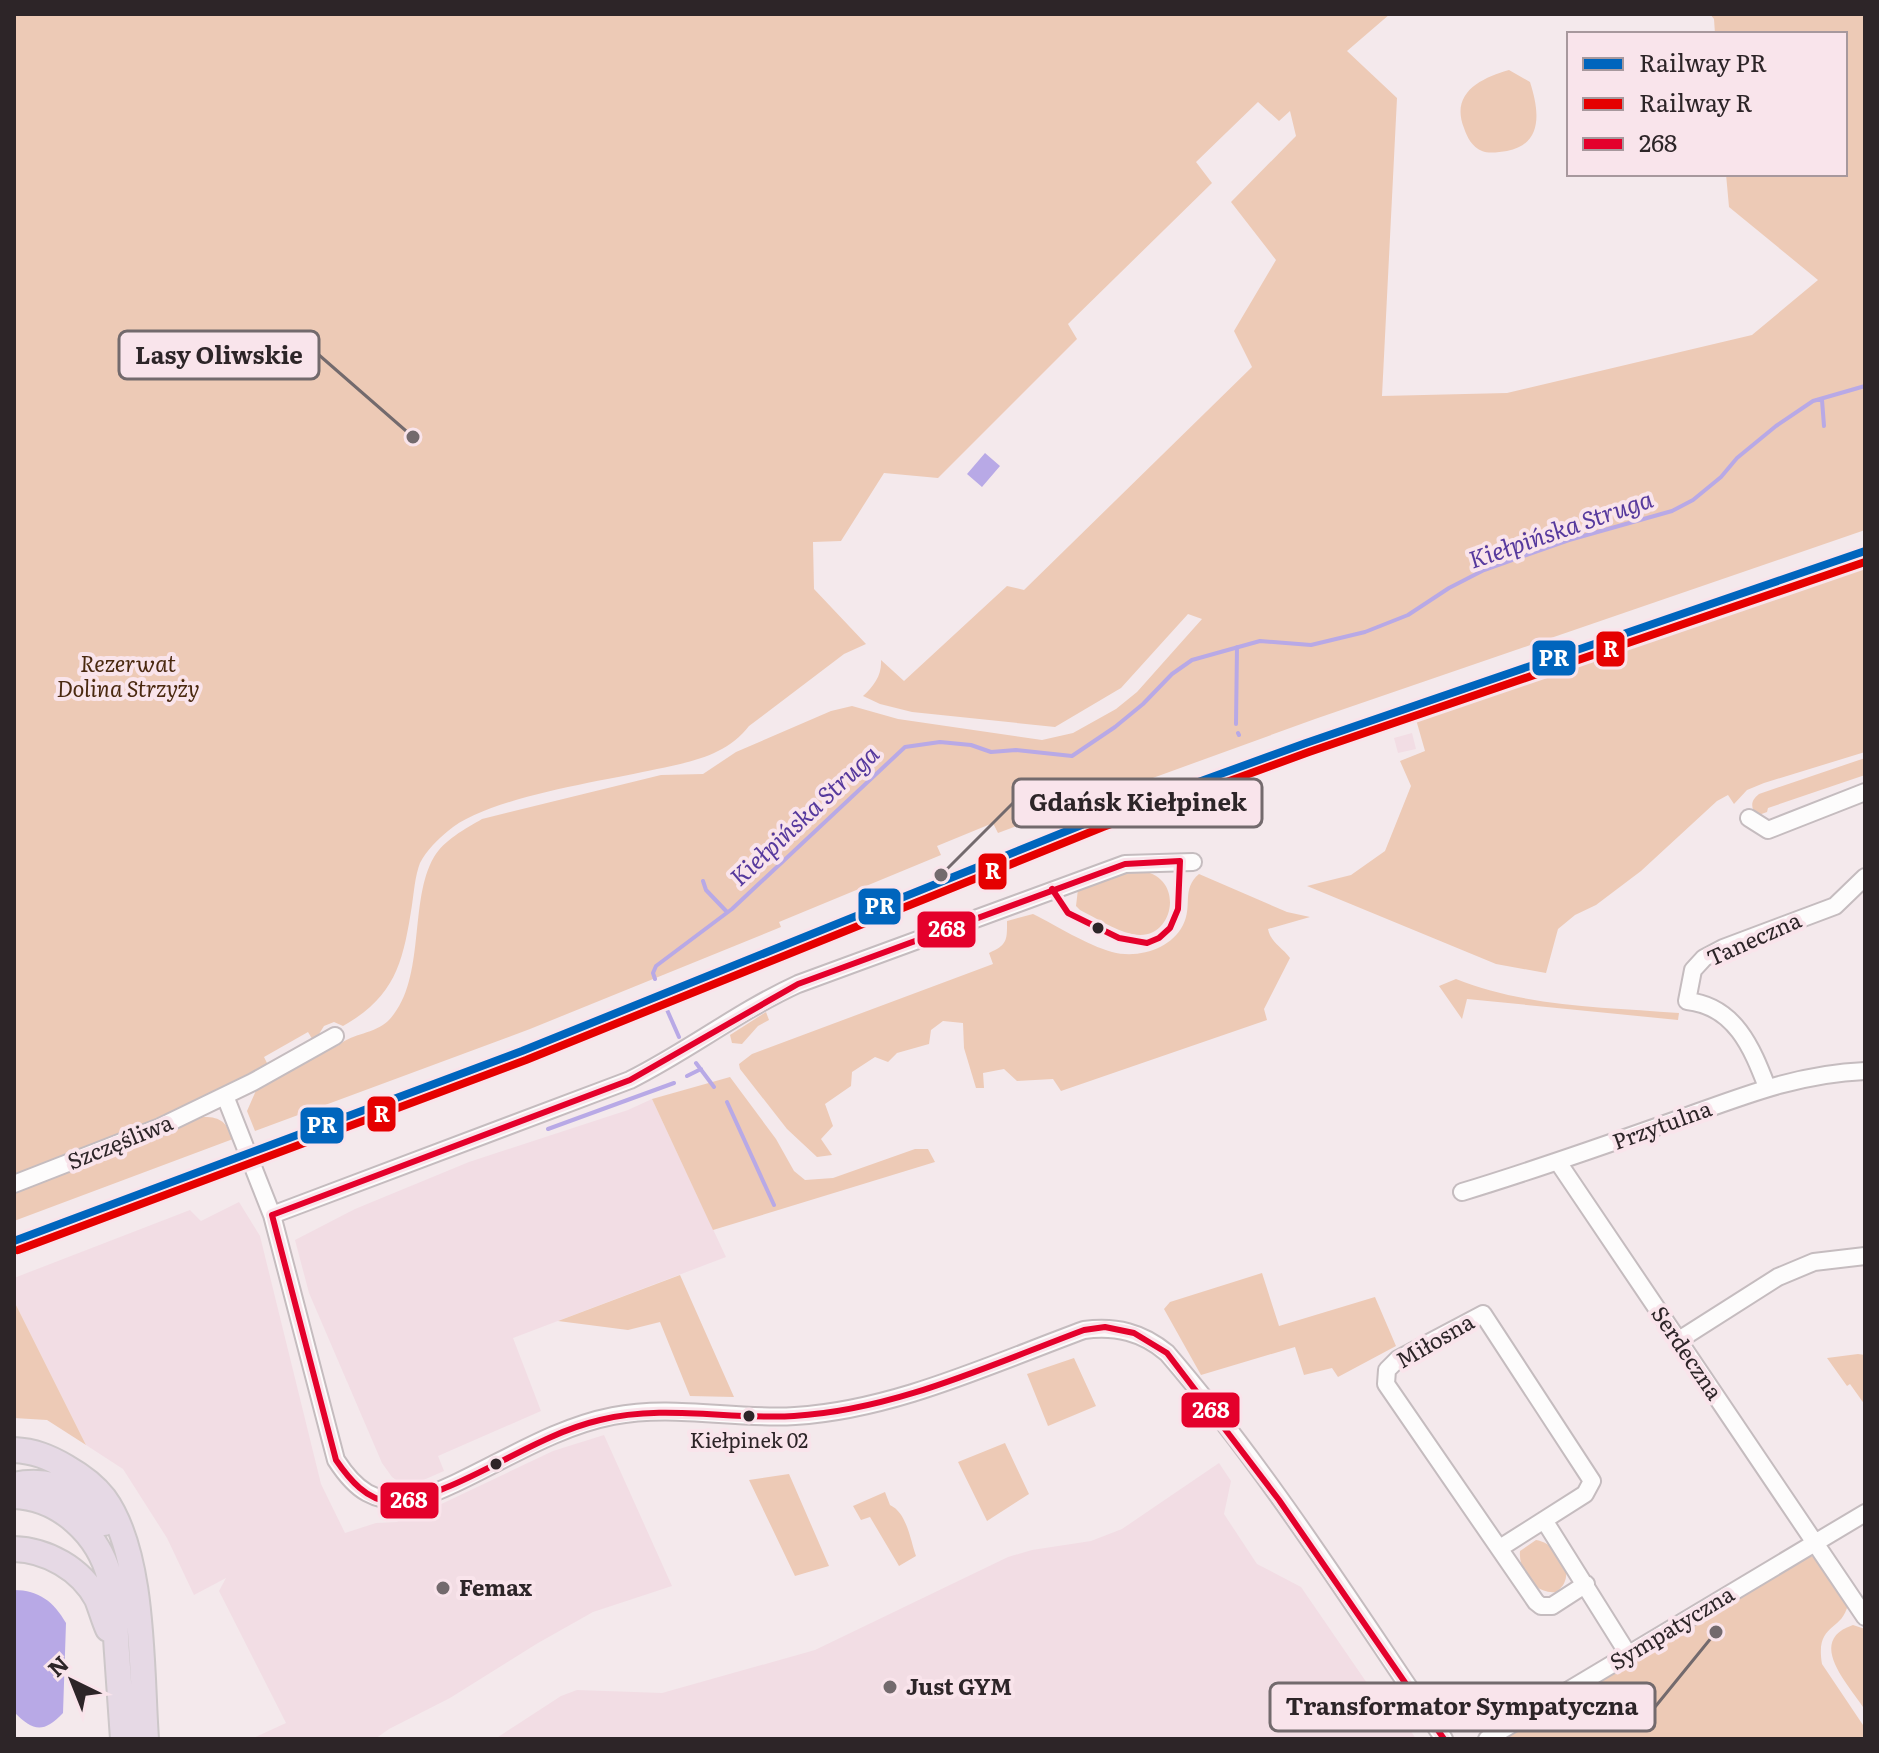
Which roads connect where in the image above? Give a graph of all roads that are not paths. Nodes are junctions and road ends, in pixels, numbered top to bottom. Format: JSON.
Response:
{"nodes":[{"id":1,"x":1865,"y":792,"type":"edge"},
{"id":2,"x":1749,"y":818,"type":"dead end"},
{"id":3,"x":1186,"y":861,"type":"dead end"},
{"id":4,"x":1865,"y":877,"type":"edge"},
{"id":5,"x":335,"y":1036,"type":"dead end"},
{"id":6,"x":1865,"y":1071,"type":"edge"},
{"id":7,"x":1767,"y":1087,"type":"junction"},
{"id":8,"x":225,"y":1096,"type":"junction"},
{"id":9,"x":1558,"y":1162,"type":"junction"},
{"id":10,"x":14,"y":1184,"type":"edge"},
{"id":11,"x":1462,"y":1192,"type":"dead end"},
{"id":12,"x":272,"y":1215,"type":"junction"},
{"id":13,"x":1865,"y":1256,"type":"edge"},
{"id":14,"x":1679,"y":1340,"type":"junction"},
{"id":15,"x":14,"y":1450,"type":"edge"},
{"id":16,"x":14,"y":1485,"type":"edge"},
{"id":17,"x":14,"y":1496,"type":"edge"},
{"id":18,"x":1865,"y":1513,"type":"edge"},
{"id":19,"x":1544,"y":1520,"type":"junction"},
{"id":20,"x":1816,"y":1543,"type":"junction"},
{"id":21,"x":1500,"y":1548,"type":"junction"},
{"id":22,"x":14,"y":1549,"type":"edge"},
{"id":23,"x":131,"y":1565,"type":"junction"},
{"id":24,"x":1586,"y":1584,"type":"junction"},
{"id":25,"x":1865,"y":1617,"type":"edge"},
{"id":26,"x":116,"y":1641,"type":"junction"},
{"id":27,"x":1628,"y":1654,"type":"junction"},
{"id":28,"x":123,"y":1739,"type":"edge"},
{"id":29,"x":146,"y":1739,"type":"edge"},
{"id":30,"x":1444,"y":1739,"type":"edge"},
{"id":31,"x":1487,"y":1739,"type":"edge"}],
"edges":[{"from":1,"to":2,"type":"street"},
{"from":3,"to":12,"type":"street"},
{"from":4,"to":7,"type":"street","name":"Taneczna"},
{"from":5,"to":8,"type":"street","name":"Szczęśliwa"},
{"from":6,"to":7,"type":"street","name":"Przytulna"},
{"from":7,"to":9,"type":"street","name":"Przytulna"},
{"from":8,"to":10,"type":"street","name":"Szczęśliwa"},
{"from":8,"to":12,"type":"street"},
{"from":9,"to":11,"type":"street","name":"Przytulna"},
{"from":9,"to":14,"type":"street","name":"Serdeczna"},
{"from":12,"to":30,"type":"street"},
{"from":13,"to":14,"type":"street"},
{"from":14,"to":20,"type":"street","name":"Serdeczna"},
{"from":15,"to":23,"type":"highway"},
{"from":16,"to":23,"type":"highway"},
{"from":17,"to":26,"type":"highway"},
{"from":18,"to":20,"type":"street","name":"Sympatyczna"},
{"from":19,"to":21,"type":"street","name":"Miłosna"},
{"from":19,"to":21,"type":"street","name":"Miłosna"},
{"from":19,"to":24,"type":"street"},
{"from":20,"to":25,"type":"street"},
{"from":20,"to":27,"type":"street","name":"Sympatyczna"},
{"from":21,"to":24,"type":"street","name":"Miłosna"},
{"from":22,"to":26,"type":"highway"},
{"from":23,"to":29,"type":"highway"},
{"from":24,"to":27,"type":"street"},
{"from":26,"to":28,"type":"highway"},
{"from":27,"to":31,"type":"street","name":"Sympatyczna"}]}
